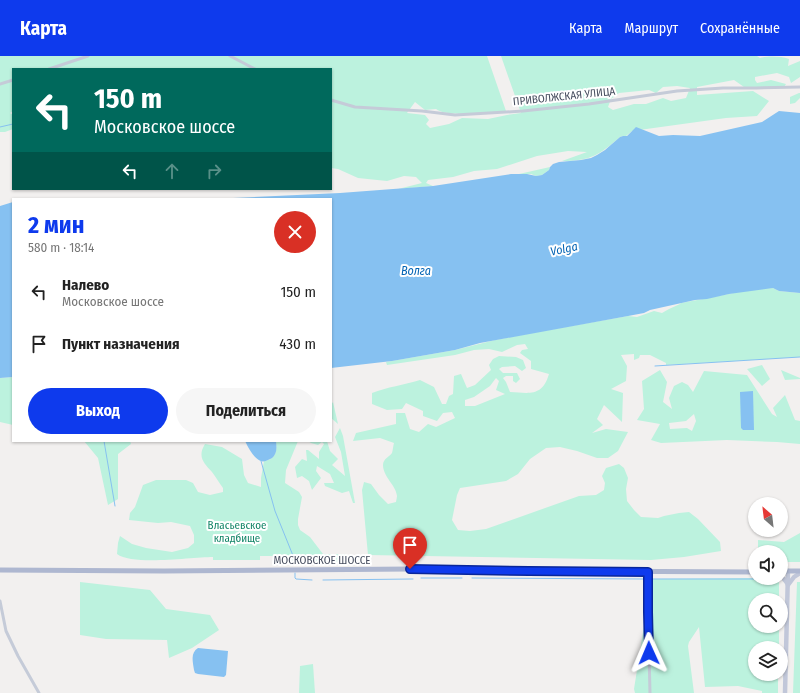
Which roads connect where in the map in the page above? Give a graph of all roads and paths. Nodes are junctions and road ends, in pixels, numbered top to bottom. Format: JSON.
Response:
{"nodes":[{"id":1,"x":88,"y":56,"type":"edge"},
{"id":2,"x":230,"y":56,"type":"edge"},
{"id":3,"x":52,"y":68,"type":"edge"},
{"id":4,"x":253,"y":68,"type":"edge"},
{"id":5,"x":12,"y":80,"type":"edge"},
{"id":6,"x":0,"y":84,"type":"edge"},
{"id":7,"x":800,"y":87,"type":"edge"},
{"id":8,"x":332,"y":100,"type":"edge"},
{"id":9,"x":0,"y":570,"type":"edge"},
{"id":10,"x":788,"y":571,"type":"edge"},
{"id":11,"x":647,"y":572,"type":"junction"},
{"id":12,"x":800,"y":572,"type":"edge"},
{"id":13,"x":748,"y":573,"type":"edge"},
{"id":14,"x":788,"y":585,"type":"joint"},
{"id":15,"x":0,"y":601,"type":"edge"},
{"id":16,"x":39,"y":693,"type":"edge"},
{"id":17,"x":650,"y":693,"type":"edge"},
{"id":18,"x":785,"y":693,"type":"edge"}],
"edges":[{"from":1,"to":3,"type":"street"},
{"from":2,"to":4,"type":"street"},
{"from":5,"to":6,"type":"street"},
{"from":7,"to":8,"type":"street","name":"ПРИВОЛЖСКАЯ УЛИЦА"},
{"from":9,"to":11,"type":"main road","name":"МОСКОВСКОЕ ШОССЕ"},
{"from":10,"to":12,"type":"main road"},
{"from":11,"to":13,"type":"main road","name":"МОСКОВСКОЕ ШОССЕ"},
{"from":11,"to":17,"type":"street"},
{"from":12,"to":14,"type":"street"},
{"from":14,"to":18,"type":"street"},
{"from":15,"to":16,"type":"street"}]}
